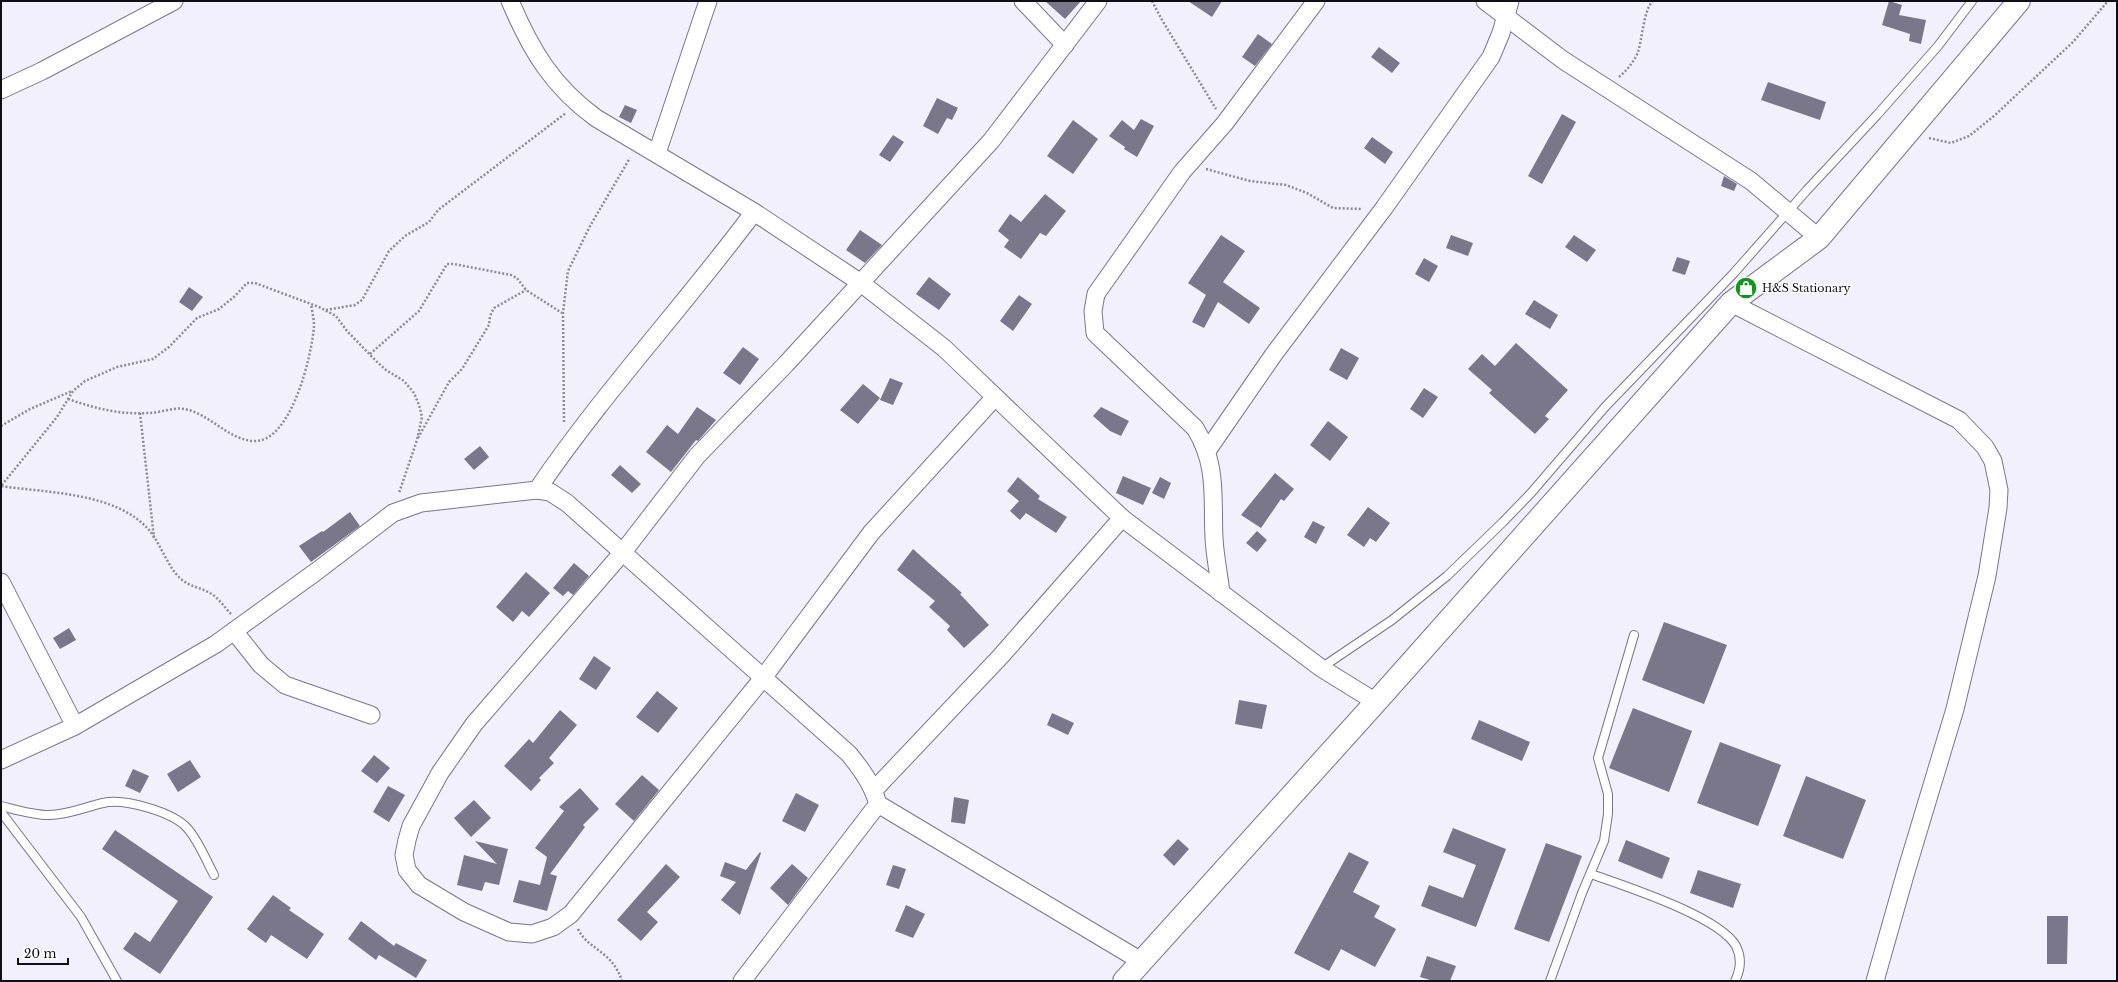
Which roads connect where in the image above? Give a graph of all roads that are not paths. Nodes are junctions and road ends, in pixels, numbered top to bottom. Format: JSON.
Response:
{"nodes":[{"id":1,"x":174,"y":1,"type":"edge"},
{"id":2,"x":510,"y":1,"type":"edge"},
{"id":3,"x":708,"y":1,"type":"edge"},
{"id":4,"x":1023,"y":1,"type":"edge"},
{"id":5,"x":1098,"y":1,"type":"edge"},
{"id":6,"x":1316,"y":1,"type":"edge"},
{"id":7,"x":1485,"y":1,"type":"edge"},
{"id":8,"x":1972,"y":1,"type":"edge"},
{"id":9,"x":2019,"y":1,"type":"edge"},
{"id":10,"x":1508,"y":8,"type":"edge"},
{"id":11,"x":1065,"y":45,"type":"junction"},
{"id":12,"x":1,"y":90,"type":"edge"},
{"id":13,"x":657,"y":153,"type":"junction"},
{"id":14,"x":1788,"y":211,"type":"junction"},
{"id":15,"x":754,"y":212,"type":"junction"},
{"id":16,"x":1819,"y":238,"type":"junction"},
{"id":17,"x":861,"y":283,"type":"junction"},
{"id":18,"x":1731,"y":303,"type":"junction"},
{"id":19,"x":995,"y":398,"type":"junction"},
{"id":20,"x":1207,"y":451,"type":"junction"},
{"id":21,"x":537,"y":490,"type":"junction"},
{"id":22,"x":1122,"y":518,"type":"junction"},
{"id":23,"x":623,"y":552,"type":"junction"},
{"id":24,"x":1,"y":582,"type":"edge"},
{"id":25,"x":1221,"y":593,"type":"junction"},
{"id":26,"x":238,"y":628,"type":"junction"},
{"id":27,"x":1634,"y":635,"type":"dead end"},
{"id":28,"x":1320,"y":668,"type":"junction"},
{"id":29,"x":763,"y":678,"type":"junction"},
{"id":30,"x":1376,"y":702,"type":"junction"},
{"id":31,"x":371,"y":715,"type":"dead end"},
{"id":32,"x":75,"y":726,"type":"junction"},
{"id":33,"x":1,"y":760,"type":"edge"},
{"id":34,"x":876,"y":797,"type":"junction"},
{"id":35,"x":1,"y":806,"type":"edge"},
{"id":36,"x":1,"y":812,"type":"edge"},
{"id":37,"x":1591,"y":874,"type":"junction"},
{"id":38,"x":214,"y":875,"type":"dead end"},
{"id":39,"x":1141,"y":961,"type":"junction"},
{"id":40,"x":117,"y":981,"type":"edge"},
{"id":41,"x":742,"y":981,"type":"edge"},
{"id":42,"x":1124,"y":981,"type":"edge"},
{"id":43,"x":1550,"y":981,"type":"edge"},
{"id":44,"x":1735,"y":981,"type":"edge"},
{"id":45,"x":1875,"y":981,"type":"edge"}],
"edges":[{"from":1,"to":12,"type":"street"},
{"from":2,"to":13,"type":"street"},
{"from":3,"to":13,"type":"street"},
{"from":4,"to":11,"type":"street"},
{"from":5,"to":11,"type":"street"},
{"from":6,"to":20,"type":"street"},
{"from":7,"to":10,"type":"street"},
{"from":8,"to":14,"type":"lane"},
{"from":9,"to":16,"type":"main road"},
{"from":10,"to":14,"type":"street"},
{"from":10,"to":20,"type":"street"},
{"from":11,"to":17,"type":"street"},
{"from":13,"to":15,"type":"street"},
{"from":14,"to":16,"type":"street"},
{"from":14,"to":28,"type":"lane"},
{"from":15,"to":17,"type":"street"},
{"from":15,"to":21,"type":"street"},
{"from":16,"to":18,"type":"main road"},
{"from":17,"to":19,"type":"street"},
{"from":17,"to":23,"type":"street"},
{"from":18,"to":30,"type":"main road"},
{"from":18,"to":45,"type":"street"},
{"from":19,"to":22,"type":"street"},
{"from":19,"to":29,"type":"street"},
{"from":20,"to":25,"type":"street"},
{"from":21,"to":23,"type":"street"},
{"from":21,"to":26,"type":"street"},
{"from":22,"to":25,"type":"street"},
{"from":22,"to":34,"type":"street"},
{"from":23,"to":29,"type":"street"},
{"from":23,"to":29,"type":"street"},
{"from":24,"to":32,"type":"street"},
{"from":25,"to":28,"type":"street"},
{"from":26,"to":31,"type":"street"},
{"from":26,"to":32,"type":"street"},
{"from":27,"to":37,"type":"lane"},
{"from":28,"to":30,"type":"street"},
{"from":29,"to":34,"type":"street"},
{"from":30,"to":39,"type":"main road"},
{"from":32,"to":33,"type":"street"},
{"from":34,"to":39,"type":"street"},
{"from":34,"to":41,"type":"street"},
{"from":35,"to":38,"type":"lane"},
{"from":36,"to":40,"type":"lane"},
{"from":37,"to":43,"type":"lane"},
{"from":37,"to":44,"type":"lane"},
{"from":39,"to":42,"type":"main road"}]}
